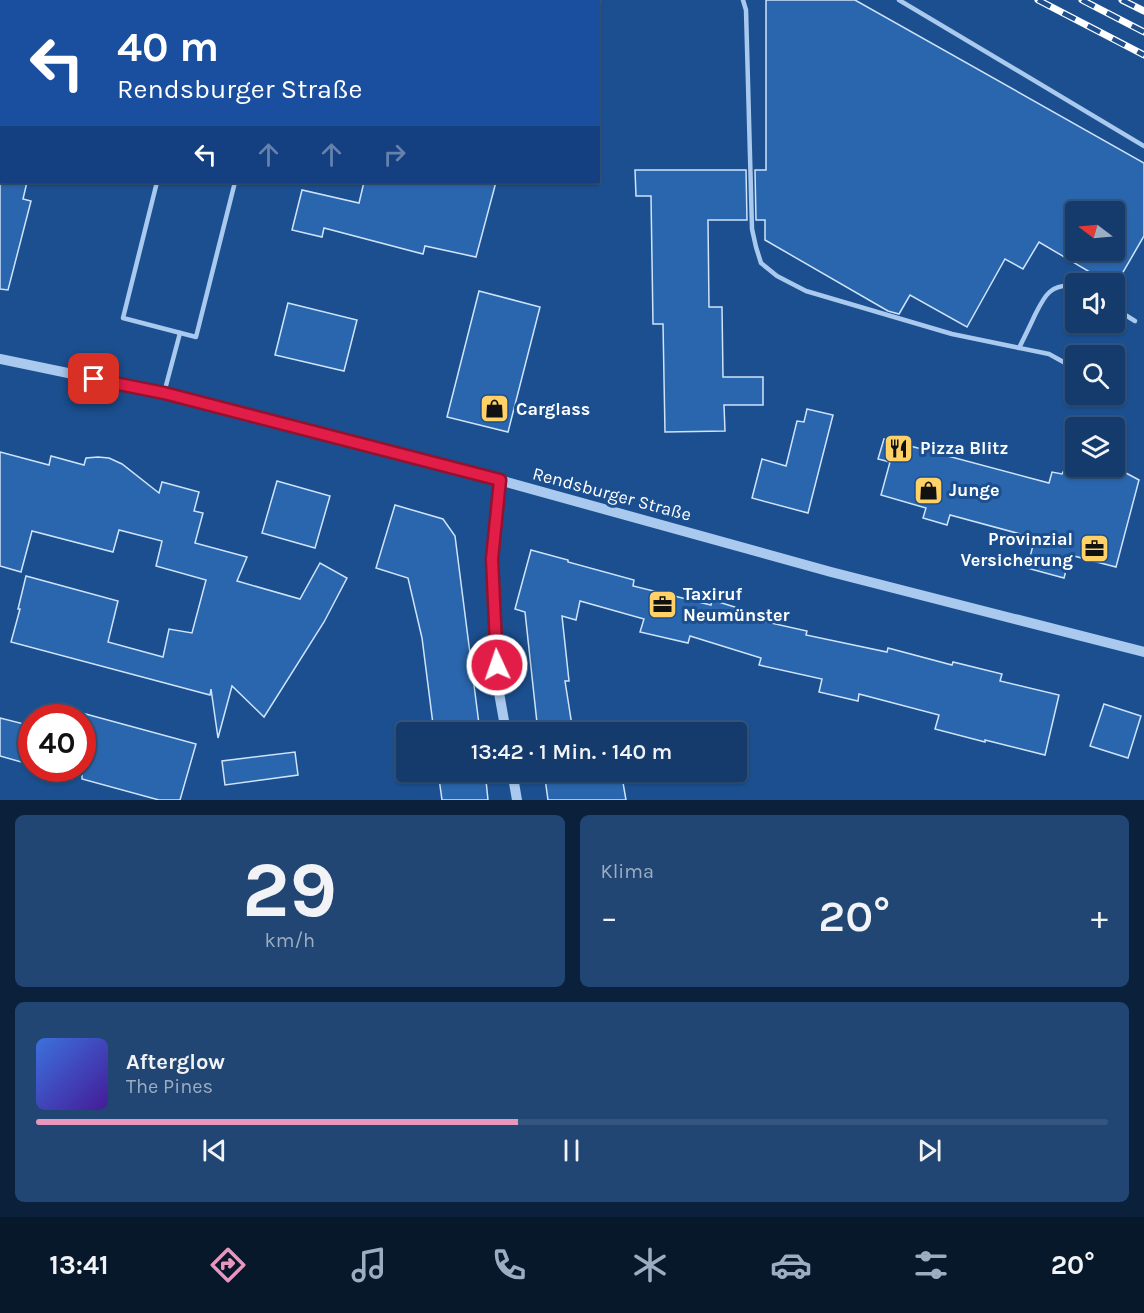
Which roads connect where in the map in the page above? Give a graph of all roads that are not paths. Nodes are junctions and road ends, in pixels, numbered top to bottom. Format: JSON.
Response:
{"nodes":[{"id":1,"x":743,"y":0,"type":"edge"},
{"id":2,"x":899,"y":0,"type":"edge"},
{"id":3,"x":1144,"y":147,"type":"edge"},
{"id":4,"x":157,"y":183,"type":"edge"},
{"id":5,"x":235,"y":183,"type":"edge"},
{"id":6,"x":1065,"y":285,"type":"edge"},
{"id":7,"x":1125,"y":315,"type":"edge"},
{"id":8,"x":1135,"y":321,"type":"dead end"},
{"id":9,"x":180,"y":333,"type":"junction"},
{"id":10,"x":1019,"y":348,"type":"junction"},
{"id":11,"x":0,"y":359,"type":"edge"},
{"id":12,"x":1065,"y":363,"type":"edge"},
{"id":13,"x":164,"y":393,"type":"junction"},
{"id":14,"x":500,"y":480,"type":"junction"},
{"id":15,"x":1144,"y":652,"type":"edge"},
{"id":16,"x":504,"y":722,"type":"edge"},
{"id":17,"x":514,"y":782,"type":"edge"},
{"id":18,"x":517,"y":800,"type":"edge"}],
"edges":[{"from":1,"to":10,"type":"lane"},
{"from":2,"to":3,"type":"lane"},
{"from":4,"to":9,"type":"lane"},
{"from":5,"to":9,"type":"lane"},
{"from":6,"to":10,"type":"lane"},
{"from":7,"to":8,"type":"lane"},
{"from":9,"to":13,"type":"lane"},
{"from":10,"to":12,"type":"lane"},
{"from":11,"to":13,"type":"street","name":"Rendsburger Straße"},
{"from":13,"to":14,"type":"street","name":"Rendsburger Straße"},
{"from":14,"to":15,"type":"street","name":"Rendsburger Straße"},
{"from":14,"to":16,"type":"street"},
{"from":17,"to":18,"type":"street"}]}
